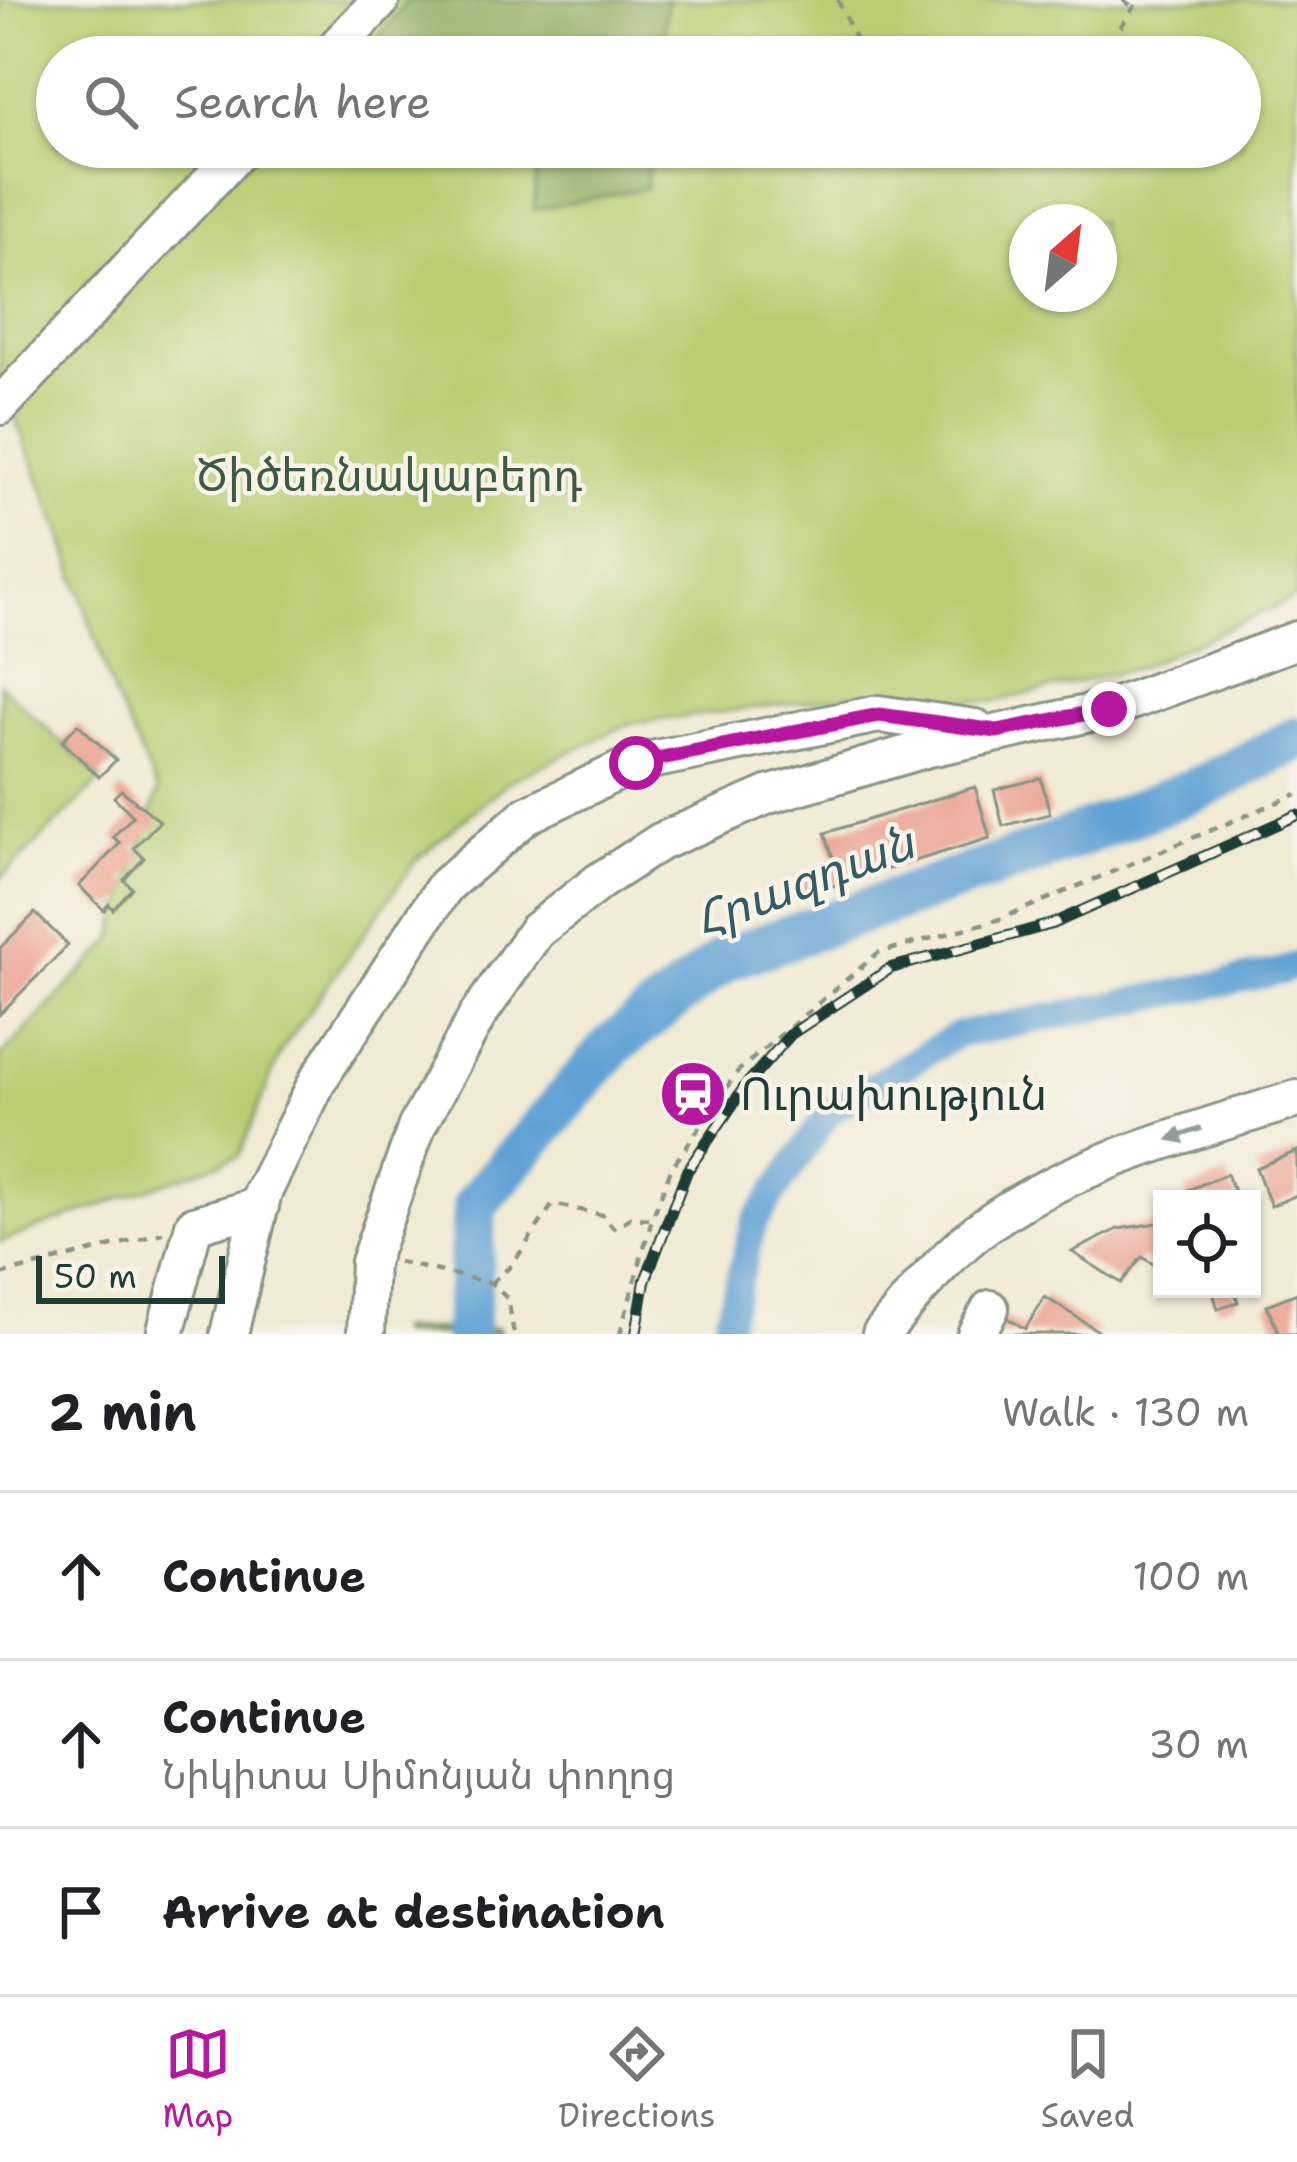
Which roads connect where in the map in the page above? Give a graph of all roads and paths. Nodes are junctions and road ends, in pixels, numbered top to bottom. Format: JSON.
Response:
{"nodes":[{"id":1,"x":381,"y":0,"type":"edge"},
{"id":2,"x":838,"y":0,"type":"edge"},
{"id":3,"x":1123,"y":0,"type":"edge"},
{"id":4,"x":1139,"y":0,"type":"edge"},
{"id":5,"x":1133,"y":7,"type":"junction"},
{"id":6,"x":347,"y":36,"type":"edge"},
{"id":7,"x":854,"y":36,"type":"edge"},
{"id":8,"x":1114,"y":36,"type":"edge"},
{"id":9,"x":223,"y":168,"type":"edge"},
{"id":10,"x":0,"y":406,"type":"edge"},
{"id":11,"x":1297,"y":640,"type":"edge"},
{"id":12,"x":997,"y":731,"type":"junction"},
{"id":13,"x":1297,"y":794,"type":"edge"},
{"id":14,"x":1297,"y":1099,"type":"edge"},
{"id":15,"x":260,"y":1206,"type":"junction"},
{"id":16,"x":652,"y":1219,"type":"junction"},
{"id":17,"x":194,"y":1225,"type":"junction"},
{"id":18,"x":420,"y":1268,"type":"dead end"},
{"id":19,"x":0,"y":1275,"type":"edge"},
{"id":20,"x":491,"y":1282,"type":"junction"},
{"id":21,"x":166,"y":1330,"type":"dead end"},
{"id":22,"x":229,"y":1334,"type":"edge"},
{"id":23,"x":366,"y":1334,"type":"edge"},
{"id":24,"x":514,"y":1334,"type":"edge"},
{"id":25,"x":620,"y":1334,"type":"edge"},
{"id":26,"x":881,"y":1334,"type":"edge"}],
"edges":[{"from":1,"to":6,"type":"street"},
{"from":2,"to":7,"type":"path"},
{"from":3,"to":5,"type":"path"},
{"from":4,"to":5,"type":"path"},
{"from":5,"to":8,"type":"path"},
{"from":9,"to":10,"type":"street"},
{"from":11,"to":12,"type":"street"},
{"from":12,"to":15,"type":"street"},
{"from":12,"to":23,"type":"street"},
{"from":13,"to":16,"type":"path"},
{"from":14,"to":26,"type":"street","one_way":true},
{"from":15,"to":17,"type":"street"},
{"from":15,"to":22,"type":"street"},
{"from":16,"to":20,"type":"path"},
{"from":16,"to":25,"type":"path"},
{"from":17,"to":19,"type":"path"},
{"from":17,"to":21,"type":"street"},
{"from":18,"to":20,"type":"path"},
{"from":20,"to":24,"type":"path"}]}
